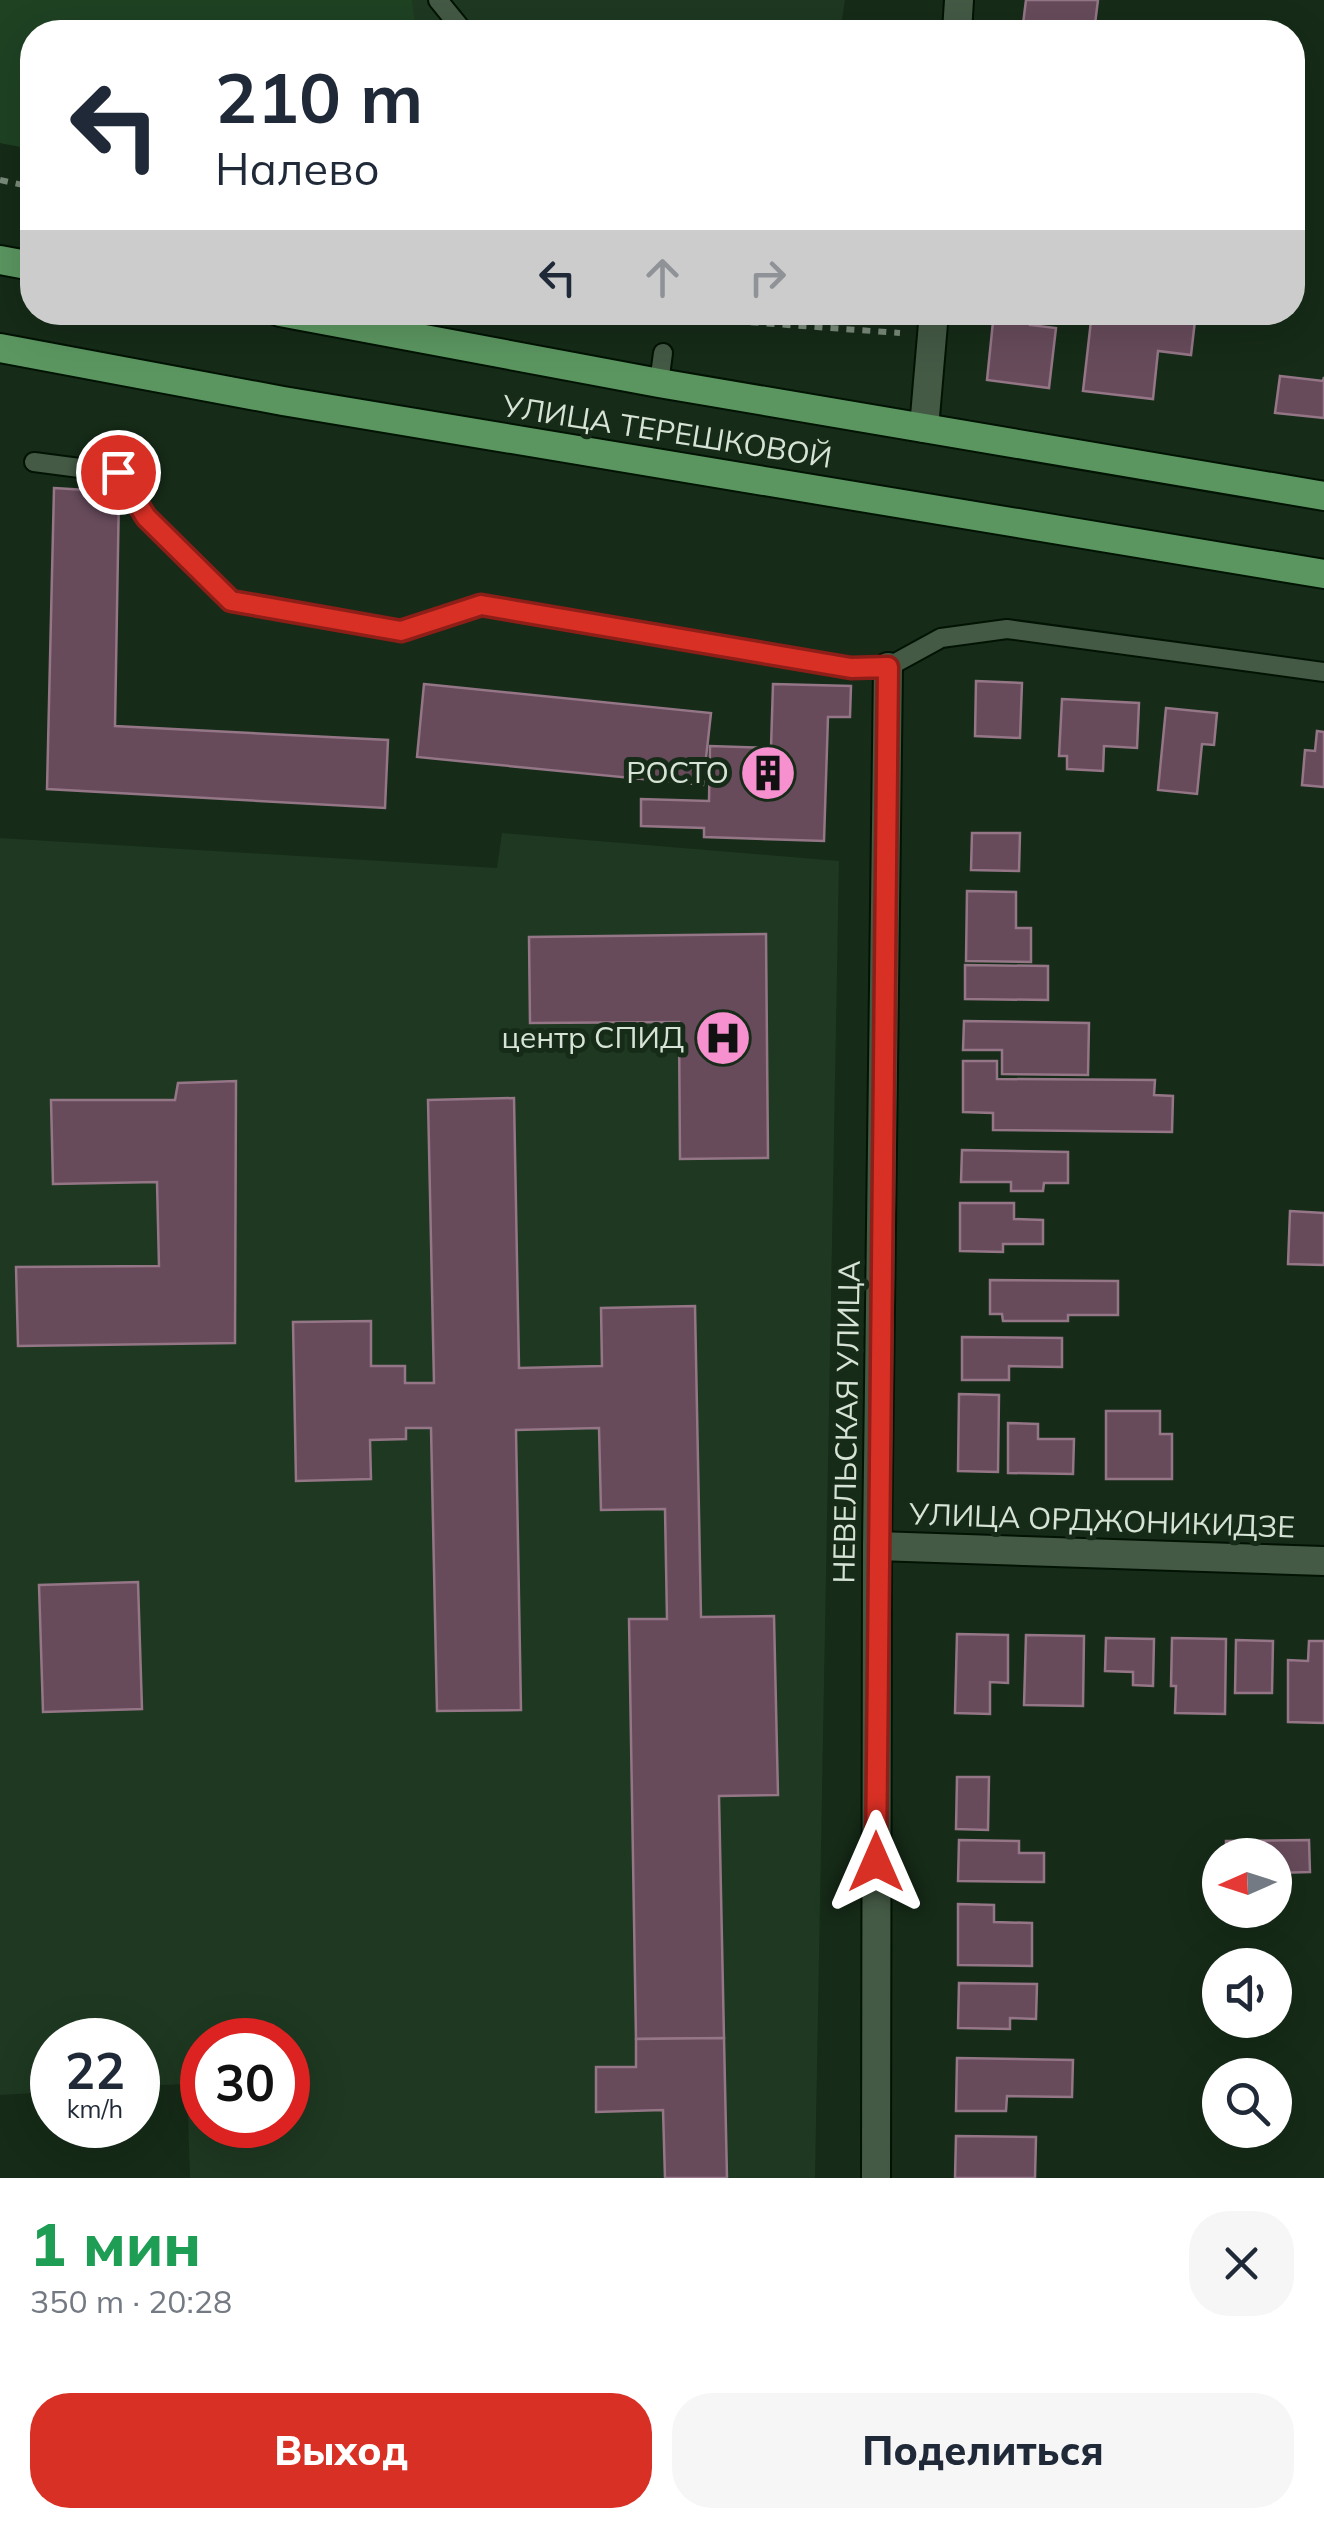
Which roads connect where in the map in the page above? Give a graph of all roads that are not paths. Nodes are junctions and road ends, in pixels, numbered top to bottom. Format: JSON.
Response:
{"nodes":[{"id":1,"x":438,"y":0,"type":"edge"},
{"id":2,"x":454,"y":20,"type":"edge"},
{"id":3,"x":349,"y":325,"type":"edge"},
{"id":4,"x":933,"y":325,"type":"edge"},
{"id":5,"x":0,"y":348,"type":"edge"},
{"id":6,"x":663,"y":353,"type":"dead end"},
{"id":7,"x":659,"y":383,"type":"junction"},
{"id":8,"x":924,"y":428,"type":"junction"},
{"id":9,"x":34,"y":462,"type":"dead end"},
{"id":10,"x":1324,"y":496,"type":"edge"},
{"id":11,"x":1324,"y":574,"type":"edge"},
{"id":12,"x":888,"y":667,"type":"junction"},
{"id":13,"x":1324,"y":672,"type":"edge"},
{"id":14,"x":877,"y":1546,"type":"junction"},
{"id":15,"x":1324,"y":1561,"type":"edge"},
{"id":16,"x":876,"y":2178,"type":"edge"}],
"edges":[{"from":1,"to":2,"type":"lane"},
{"from":3,"to":7,"type":"main road","name":"УЛИЦА ТЕРЕШКОВОЙ"},
{"from":4,"to":8,"type":"street"},
{"from":5,"to":11,"type":"main road","name":"УЛИЦА ТЕРЕШКОВОЙ"},
{"from":6,"to":7,"type":"lane"},
{"from":7,"to":8,"type":"main road","name":"УЛИЦА ТЕРЕШКОВОЙ"},
{"from":8,"to":10,"type":"main road","name":"УЛИЦА ТЕРЕШКОВОЙ"},
{"from":9,"to":12,"type":"lane"},
{"from":12,"to":13,"type":"lane"},
{"from":12,"to":14,"type":"street","name":"НЕВЕЛЬСКАЯ УЛИЦА"},
{"from":14,"to":15,"type":"street","name":"УЛИЦА ОРДЖОНИКИДЗЕ"},
{"from":14,"to":16,"type":"street","name":"НЕВЕЛЬСКАЯ УЛИЦА"}]}
